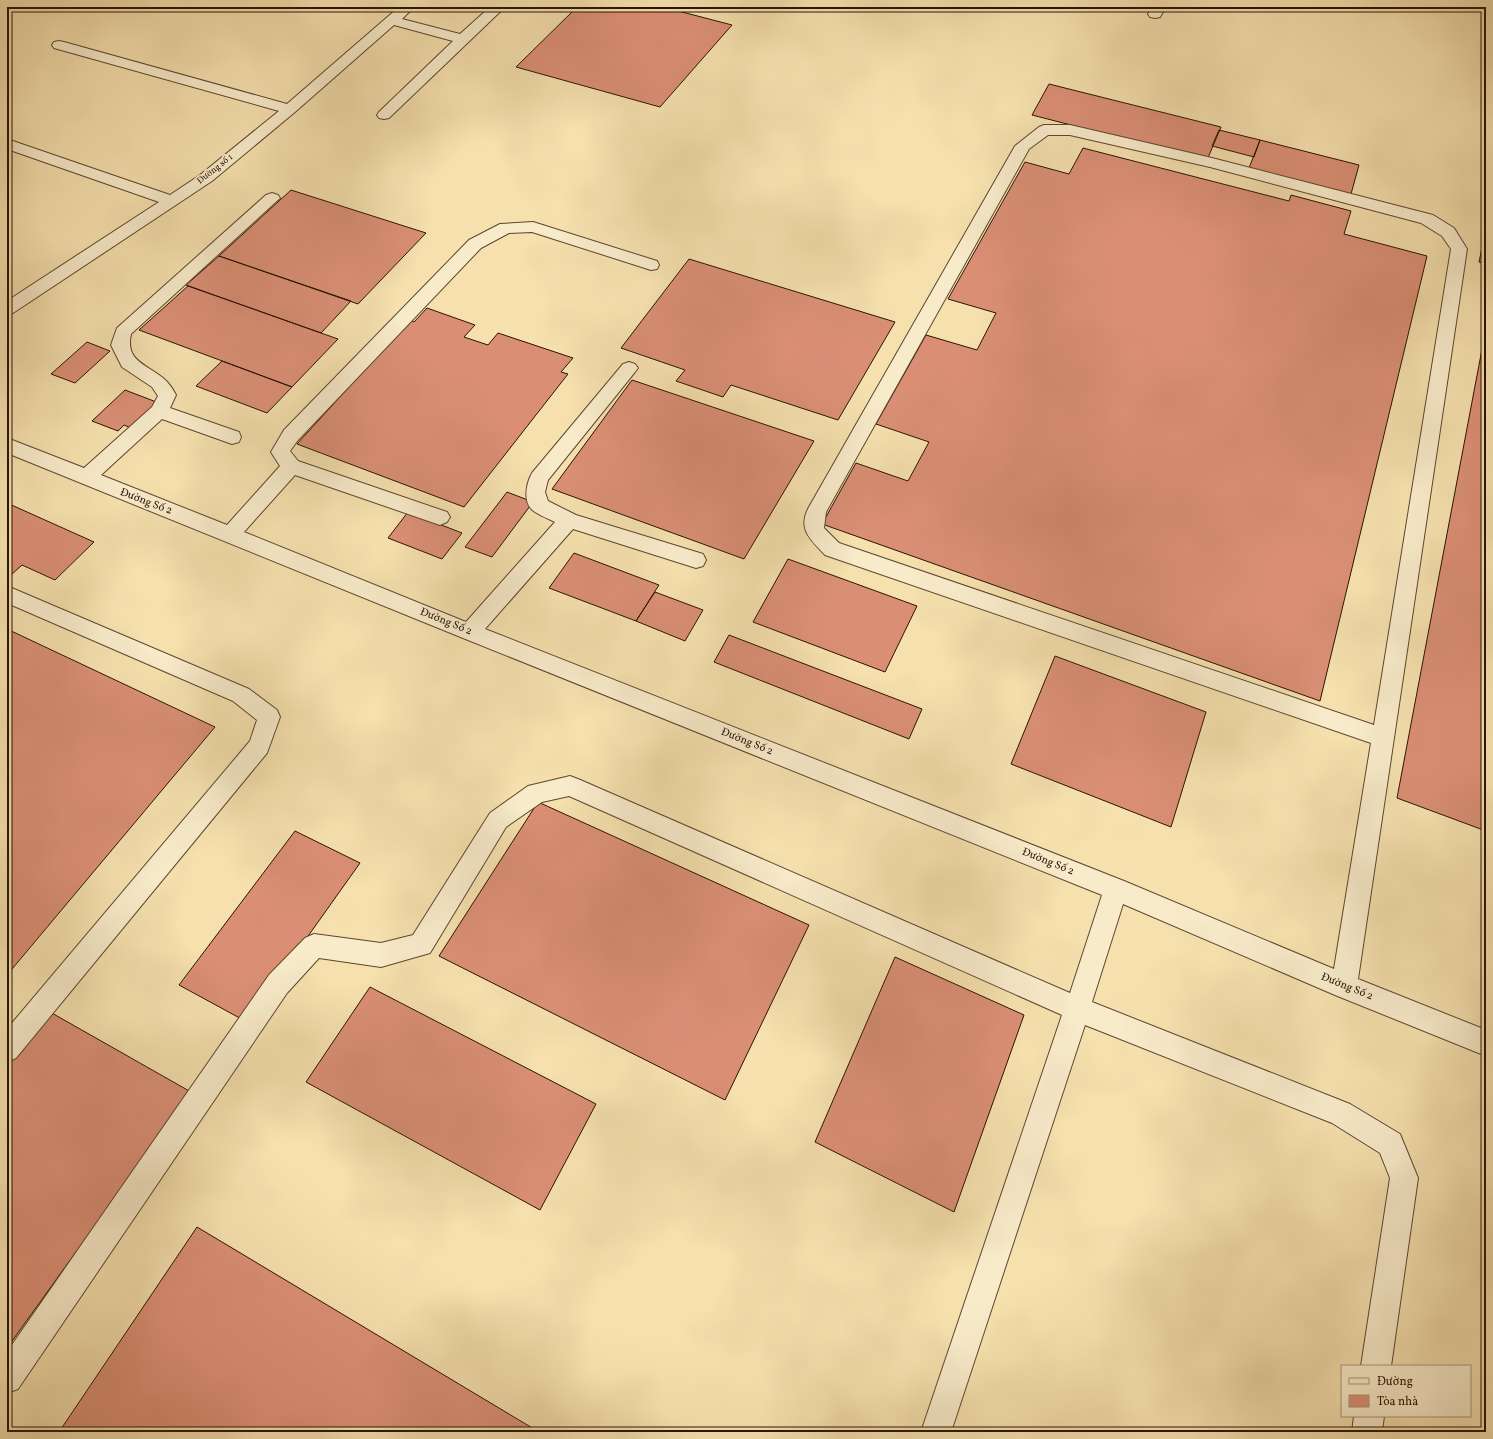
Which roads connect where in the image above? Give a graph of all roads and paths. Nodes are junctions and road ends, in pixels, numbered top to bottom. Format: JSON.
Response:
{"nodes":[{"id":1,"x":407,"y":7,"type":"edge"},
{"id":2,"x":498,"y":7,"type":"edge"},
{"id":3,"x":392,"y":20,"type":"junction"},
{"id":4,"x":463,"y":39,"type":"junction"},
{"id":5,"x":59,"y":45,"type":"dead end"},
{"id":6,"x":290,"y":109,"type":"junction"},
{"id":7,"x":384,"y":115,"type":"dead end"},
{"id":8,"x":7,"y":144,"type":"edge"},
{"id":9,"x":272,"y":198,"type":"dead end"},
{"id":10,"x":172,"y":201,"type":"junction"},
{"id":11,"x":651,"y":265,"type":"dead end"},
{"id":12,"x":7,"y":309,"type":"edge"},
{"id":13,"x":629,"y":368,"type":"dead end"},
{"id":14,"x":159,"y":412,"type":"junction"},
{"id":15,"x":232,"y":437,"type":"dead end"},
{"id":16,"x":7,"y":445,"type":"edge"},
{"id":17,"x":291,"y":466,"type":"junction"},
{"id":18,"x":86,"y":478,"type":"junction"},
{"id":19,"x":440,"y":517,"type":"dead end"},
{"id":20,"x":569,"y":520,"type":"junction"},
{"id":21,"x":230,"y":535,"type":"junction"},
{"id":22,"x":696,"y":560,"type":"dead end"},
{"id":23,"x":7,"y":594,"type":"edge"},
{"id":24,"x":470,"y":632,"type":"junction"},
{"id":25,"x":1382,"y":737,"type":"junction"},
{"id":26,"x":1116,"y":889,"type":"junction"},
{"id":27,"x":1344,"y":986,"type":"junction"},
{"id":28,"x":1077,"y":1009,"type":"junction"},
{"id":29,"x":1486,"y":1043,"type":"edge"},
{"id":30,"x":7,"y":1049,"type":"edge"},
{"id":31,"x":1376,"y":1365,"type":"edge"},
{"id":32,"x":7,"y":1378,"type":"edge"},
{"id":33,"x":1369,"y":1417,"type":"edge"},
{"id":34,"x":936,"y":1432,"type":"edge"},
{"id":35,"x":1367,"y":1432,"type":"edge"}],
"edges":[{"from":1,"to":3,"type":"street","name":"Đường số 1"},
{"from":2,"to":4,"type":"street"},
{"from":3,"to":4,"type":"street"},
{"from":3,"to":6,"type":"street","name":"Đường số 1"},
{"from":4,"to":7,"type":"street"},
{"from":5,"to":6,"type":"street"},
{"from":6,"to":10,"type":"street","name":"Đường số 1"},
{"from":8,"to":10,"type":"street"},
{"from":9,"to":14,"type":"street"},
{"from":10,"to":12,"type":"street","name":"Đường số 1"},
{"from":11,"to":17,"type":"street"},
{"from":13,"to":20,"type":"street"},
{"from":14,"to":15,"type":"street"},
{"from":14,"to":18,"type":"street"},
{"from":16,"to":18,"type":"street","name":"Đường Số 2"},
{"from":17,"to":19,"type":"street"},
{"from":17,"to":21,"type":"street"},
{"from":18,"to":21,"type":"street","name":"Đường Số 2"},
{"from":20,"to":22,"type":"street"},
{"from":20,"to":24,"type":"street"},
{"from":21,"to":24,"type":"street","name":"Đường Số 2"},
{"from":23,"to":30,"type":"street"},
{"from":24,"to":26,"type":"street","name":"Đường Số 2"},
{"from":25,"to":25,"type":"street"},
{"from":25,"to":27,"type":"street"},
{"from":26,"to":27,"type":"street","name":"Đường Số 2"},
{"from":26,"to":28,"type":"street"},
{"from":27,"to":29,"type":"street","name":"Đường Số 2"},
{"from":28,"to":31,"type":"street"},
{"from":28,"to":32,"type":"street"},
{"from":28,"to":34,"type":"street"},
{"from":33,"to":35,"type":"street"}]}
